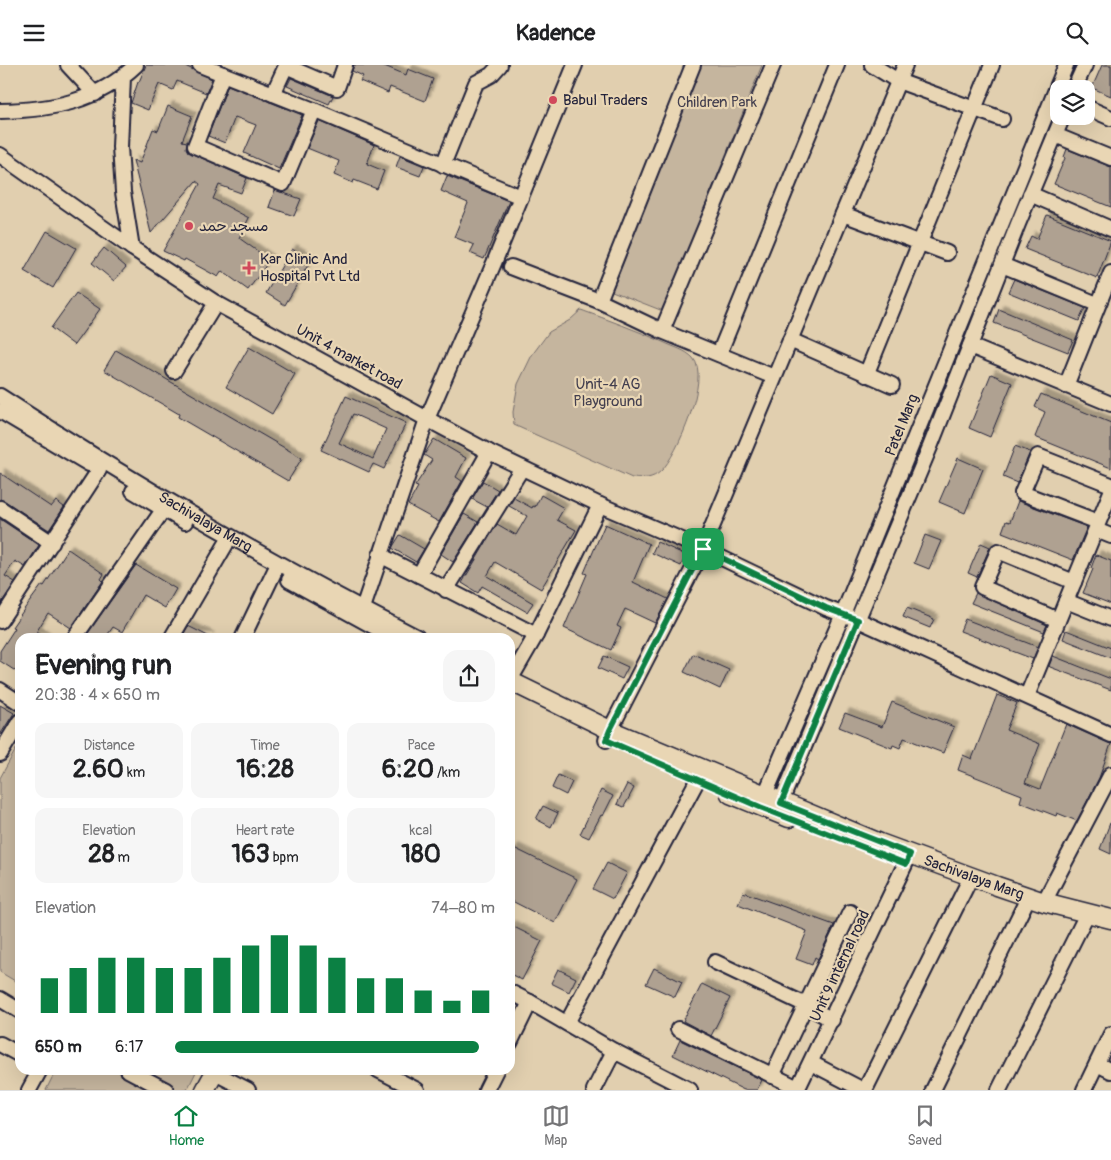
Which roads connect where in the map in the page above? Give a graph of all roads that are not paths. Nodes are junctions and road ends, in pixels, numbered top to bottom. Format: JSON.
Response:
{"nodes":[{"id":1,"x":68,"y":65,"type":"edge"},
{"id":2,"x":136,"y":65,"type":"edge"},
{"id":3,"x":200,"y":65,"type":"edge"},
{"id":4,"x":345,"y":65,"type":"edge"},
{"id":5,"x":500,"y":65,"type":"edge"},
{"id":6,"x":575,"y":65,"type":"edge"},
{"id":7,"x":693,"y":65,"type":"edge"},
{"id":8,"x":772,"y":65,"type":"edge"},
{"id":9,"x":837,"y":65,"type":"edge"},
{"id":10,"x":872,"y":65,"type":"edge"},
{"id":11,"x":905,"y":65,"type":"edge"},
{"id":12,"x":992,"y":65,"type":"edge"},
{"id":13,"x":1066,"y":65,"type":"edge"},
{"id":14,"x":1085,"y":65,"type":"edge"},
{"id":15,"x":223,"y":75,"type":"junction"},
{"id":16,"x":123,"y":77,"type":"junction"},
{"id":17,"x":1078,"y":80,"type":"edge"},
{"id":18,"x":898,"y":81,"type":"junction"},
{"id":19,"x":95,"y":94,"type":"junction"},
{"id":20,"x":274,"y":94,"type":"junction"},
{"id":21,"x":975,"y":109,"type":"junction"},
{"id":22,"x":314,"y":110,"type":"junction"},
{"id":23,"x":0,"y":111,"type":"edge"},
{"id":24,"x":1095,"y":111,"type":"edge"},
{"id":25,"x":1111,"y":118,"type":"edge"},
{"id":26,"x":1002,"y":119,"type":"dead end"},
{"id":27,"x":1059,"y":125,"type":"edge"},
{"id":28,"x":1055,"y":135,"type":"junction"},
{"id":29,"x":0,"y":155,"type":"edge"},
{"id":30,"x":1111,"y":158,"type":"edge"},
{"id":31,"x":443,"y":165,"type":"junction"},
{"id":32,"x":1030,"y":194,"type":"junction"},
{"id":33,"x":521,"y":197,"type":"junction"},
{"id":34,"x":842,"y":213,"type":"junction"},
{"id":35,"x":1111,"y":229,"type":"edge"},
{"id":36,"x":921,"y":243,"type":"junction"},
{"id":37,"x":132,"y":248,"type":"junction"},
{"id":38,"x":946,"y":253,"type":"dead end"},
{"id":39,"x":1002,"y":265,"type":"junction"},
{"id":40,"x":511,"y":267,"type":"dead end"},
{"id":41,"x":1111,"y":273,"type":"edge"},
{"id":42,"x":599,"y":301,"type":"junction"},
{"id":43,"x":216,"y":303,"type":"junction"},
{"id":44,"x":1097,"y":305,"type":"junction"},
{"id":45,"x":662,"y":331,"type":"junction"},
{"id":46,"x":790,"y":341,"type":"junction"},
{"id":47,"x":970,"y":346,"type":"junction"},
{"id":48,"x":718,"y":354,"type":"junction"},
{"id":49,"x":174,"y":371,"type":"dead end"},
{"id":50,"x":866,"y":375,"type":"junction"},
{"id":51,"x":774,"y":377,"type":"junction"},
{"id":52,"x":892,"y":385,"type":"dead end"},
{"id":53,"x":1066,"y":386,"type":"junction"},
{"id":54,"x":1,"y":403,"type":"edge"},
{"id":55,"x":1111,"y":404,"type":"edge"},
{"id":56,"x":427,"y":419,"type":"junction"},
{"id":57,"x":489,"y":452,"type":"junction"},
{"id":58,"x":522,"y":468,"type":"junction"},
{"id":59,"x":99,"y":470,"type":"junction"},
{"id":60,"x":1111,"y":485,"type":"edge"},
{"id":61,"x":1111,"y":492,"type":"edge"},
{"id":62,"x":600,"y":505,"type":"junction"},
{"id":63,"x":0,"y":508,"type":"edge"},
{"id":64,"x":163,"y":510,"type":"junction"},
{"id":65,"x":1097,"y":526,"type":"junction"},
{"id":66,"x":710,"y":532,"type":"dead end"},
{"id":67,"x":1111,"y":535,"type":"edge"},
{"id":68,"x":52,"y":543,"type":"junction"},
{"id":69,"x":226,"y":544,"type":"junction"},
{"id":70,"x":703,"y":549,"type":"junction"},
{"id":71,"x":380,"y":555,"type":"junction"},
{"id":72,"x":276,"y":568,"type":"junction"},
{"id":73,"x":419,"y":575,"type":"junction"},
{"id":74,"x":1074,"y":582,"type":"junction"},
{"id":75,"x":446,"y":590,"type":"junction"},
{"id":76,"x":1066,"y":601,"type":"junction"},
{"id":77,"x":362,"y":609,"type":"junction"},
{"id":78,"x":842,"y":614,"type":"junction"},
{"id":79,"x":1058,"y":619,"type":"junction"},
{"id":80,"x":1111,"y":619,"type":"edge"},
{"id":81,"x":858,"y":620,"type":"junction"},
{"id":82,"x":0,"y":621,"type":"edge"},
{"id":83,"x":78,"y":633,"type":"edge"},
{"id":84,"x":174,"y":633,"type":"edge"},
{"id":85,"x":245,"y":633,"type":"edge"},
{"id":86,"x":387,"y":633,"type":"edge"},
{"id":87,"x":409,"y":633,"type":"edge"},
{"id":88,"x":536,"y":635,"type":"junction"},
{"id":89,"x":515,"y":672,"type":"edge"},
{"id":90,"x":515,"y":684,"type":"edge"},
{"id":91,"x":0,"y":690,"type":"edge"},
{"id":92,"x":1027,"y":696,"type":"junction"},
{"id":93,"x":515,"y":697,"type":"edge"},
{"id":94,"x":15,"y":700,"type":"edge"},
{"id":95,"x":15,"y":729,"type":"edge"},
{"id":96,"x":608,"y":735,"type":"junction"},
{"id":97,"x":1111,"y":735,"type":"edge"},
{"id":98,"x":0,"y":754,"type":"edge"},
{"id":99,"x":1111,"y":774,"type":"edge"},
{"id":100,"x":698,"y":779,"type":"junction"},
{"id":101,"x":762,"y":801,"type":"junction"},
{"id":102,"x":779,"y":808,"type":"junction"},
{"id":103,"x":908,"y":859,"type":"junction"},
{"id":104,"x":967,"y":885,"type":"junction"},
{"id":105,"x":1044,"y":901,"type":"junction"},
{"id":106,"x":1024,"y":904,"type":"junction"},
{"id":107,"x":850,"y":912,"type":"dead end"},
{"id":108,"x":1111,"y":919,"type":"edge"},
{"id":109,"x":1084,"y":920,"type":"junction"},
{"id":110,"x":1111,"y":927,"type":"edge"},
{"id":111,"x":715,"y":962,"type":"dead end"},
{"id":112,"x":515,"y":994,"type":"edge"},
{"id":113,"x":0,"y":999,"type":"edge"},
{"id":114,"x":530,"y":1002,"type":"junction"},
{"id":115,"x":806,"y":1005,"type":"junction"},
{"id":116,"x":15,"y":1008,"type":"edge"},
{"id":117,"x":832,"y":1020,"type":"junction"},
{"id":118,"x":567,"y":1023,"type":"junction"},
{"id":119,"x":678,"y":1029,"type":"dead end"},
{"id":120,"x":515,"y":1033,"type":"edge"},
{"id":121,"x":1111,"y":1033,"type":"edge"},
{"id":122,"x":0,"y":1044,"type":"edge"},
{"id":123,"x":614,"y":1051,"type":"junction"},
{"id":124,"x":15,"y":1052,"type":"edge"},
{"id":125,"x":811,"y":1063,"type":"junction"},
{"id":126,"x":1097,"y":1064,"type":"junction"},
{"id":127,"x":1111,"y":1071,"type":"edge"},
{"id":128,"x":37,"y":1075,"type":"edge"},
{"id":129,"x":138,"y":1075,"type":"edge"},
{"id":130,"x":494,"y":1075,"type":"edge"},
{"id":131,"x":772,"y":1075,"type":"junction"},
{"id":132,"x":219,"y":1077,"type":"edge"},
{"id":133,"x":392,"y":1084,"type":"edge"},
{"id":134,"x":798,"y":1089,"type":"edge"},
{"id":135,"x":29,"y":1090,"type":"edge"},
{"id":136,"x":166,"y":1090,"type":"edge"},
{"id":137,"x":205,"y":1090,"type":"edge"},
{"id":138,"x":248,"y":1090,"type":"edge"},
{"id":139,"x":417,"y":1090,"type":"edge"},
{"id":140,"x":486,"y":1090,"type":"edge"},
{"id":141,"x":594,"y":1090,"type":"edge"},
{"id":142,"x":690,"y":1090,"type":"edge"},
{"id":143,"x":864,"y":1090,"type":"edge"},
{"id":144,"x":933,"y":1090,"type":"edge"},
{"id":145,"x":999,"y":1090,"type":"edge"},
{"id":146,"x":1084,"y":1090,"type":"edge"}],
"edges":[{"from":1,"to":19,"type":"street"},
{"from":2,"to":16,"type":"street"},
{"from":3,"to":15,"type":"street"},
{"from":4,"to":20,"type":"street"},
{"from":5,"to":31,"type":"street"},
{"from":6,"to":33,"type":"street"},
{"from":7,"to":42,"type":"street"},
{"from":8,"to":45,"type":"street"},
{"from":9,"to":48,"type":"street"},
{"from":10,"to":18,"type":"street"},
{"from":11,"to":18,"type":"street"},
{"from":12,"to":21,"type":"street"},
{"from":13,"to":78,"type":"street","name":"Patel Marg"},
{"from":14,"to":17,"type":"street"},
{"from":15,"to":20,"type":"street"},
{"from":15,"to":22,"type":"street"},
{"from":16,"to":19,"type":"street"},
{"from":16,"to":37,"type":"street"},
{"from":18,"to":21,"type":"street"},
{"from":18,"to":34,"type":"street"},
{"from":19,"to":23,"type":"street"},
{"from":20,"to":22,"type":"street"},
{"from":21,"to":26,"type":"street"},
{"from":21,"to":36,"type":"street"},
{"from":22,"to":31,"type":"street"},
{"from":24,"to":25,"type":"street"},
{"from":27,"to":28,"type":"street"},
{"from":28,"to":30,"type":"street"},
{"from":28,"to":32,"type":"street"},
{"from":29,"to":37,"type":"street","name":"Unit 4 market road"},
{"from":31,"to":33,"type":"street"},
{"from":32,"to":35,"type":"street"},
{"from":32,"to":39,"type":"street"},
{"from":33,"to":56,"type":"street"},
{"from":34,"to":36,"type":"street"},
{"from":34,"to":46,"type":"street"},
{"from":36,"to":38,"type":"street"},
{"from":36,"to":50,"type":"street"},
{"from":37,"to":43,"type":"street","name":"Unit 4 market road"},
{"from":39,"to":44,"type":"street"},
{"from":39,"to":47,"type":"street"},
{"from":40,"to":42,"type":"street"},
{"from":41,"to":44,"type":"street"},
{"from":42,"to":45,"type":"street"},
{"from":43,"to":49,"type":"street"},
{"from":43,"to":56,"type":"street","name":"Unit 4 market road"},
{"from":44,"to":53,"type":"street"},
{"from":45,"to":48,"type":"street"},
{"from":46,"to":50,"type":"street"},
{"from":46,"to":51,"type":"street"},
{"from":47,"to":53,"type":"street"},
{"from":47,"to":81,"type":"street"},
{"from":48,"to":51,"type":"street"},
{"from":50,"to":52,"type":"street"},
{"from":51,"to":66,"type":"street"},
{"from":53,"to":55,"type":"street"},
{"from":54,"to":59,"type":"street","name":"Sachivalaya Marg"},
{"from":54,"to":72,"type":"street","name":"Sachivalaya Marg"},
{"from":56,"to":57,"type":"street","name":"Unit 4 market road"},
{"from":56,"to":71,"type":"street"},
{"from":57,"to":58,"type":"street","name":"Unit 4 market road"},
{"from":57,"to":73,"type":"street"},
{"from":58,"to":62,"type":"street","name":"Unit 4 market road"},
{"from":58,"to":75,"type":"street"},
{"from":59,"to":64,"type":"street","name":"Sachivalaya Marg"},
{"from":59,"to":68,"type":"street"},
{"from":60,"to":65,"type":"street"},
{"from":61,"to":65,"type":"street"},
{"from":62,"to":70,"type":"street","name":"Unit 4 market road"},
{"from":62,"to":88,"type":"street"},
{"from":63,"to":68,"type":"street"},
{"from":64,"to":69,"type":"street","name":"Sachivalaya Marg"},
{"from":64,"to":83,"type":"street"},
{"from":65,"to":67,"type":"street"},
{"from":65,"to":74,"type":"street"},
{"from":68,"to":82,"type":"street"},
{"from":69,"to":72,"type":"street","name":"Sachivalaya Marg"},
{"from":69,"to":84,"type":"street"},
{"from":70,"to":78,"type":"street","name":"Unit 4 market road"},
{"from":70,"to":96,"type":"street"},
{"from":71,"to":73,"type":"street"},
{"from":71,"to":77,"type":"street"},
{"from":72,"to":77,"type":"street","name":"Sachivalaya Marg"},
{"from":72,"to":85,"type":"street"},
{"from":72,"to":86,"type":"street","name":"Sachivalaya Marg"},
{"from":73,"to":75,"type":"street"},
{"from":74,"to":76,"type":"street"},
{"from":74,"to":79,"type":"street"},
{"from":75,"to":88,"type":"street"},
{"from":76,"to":79,"type":"street"},
{"from":76,"to":80,"type":"street"},
{"from":77,"to":87,"type":"street","name":"Sachivalaya Marg"},
{"from":78,"to":81,"type":"street","name":"Unit 4 market road"},
{"from":78,"to":101,"type":"street","name":"Patel Marg"},
{"from":79,"to":92,"type":"street"},
{"from":81,"to":92,"type":"street","name":"Unit 4 market road"},
{"from":81,"to":102,"type":"street"},
{"from":88,"to":89,"type":"street"},
{"from":90,"to":96,"type":"main road","name":"Sachivalaya Marg"},
{"from":91,"to":94,"type":"street"},
{"from":92,"to":97,"type":"street","name":"Unit 4 market road"},
{"from":93,"to":96,"type":"main road","name":"Sachivalaya Marg"},
{"from":95,"to":98,"type":"street"},
{"from":96,"to":100,"type":"main road","name":"Sachivalaya Marg"},
{"from":96,"to":101,"type":"main road","name":"Sachivalaya Marg"},
{"from":99,"to":105,"type":"street"},
{"from":100,"to":101,"type":"main road","name":"Sachivalaya Marg"},
{"from":100,"to":118,"type":"street"},
{"from":101,"to":102,"type":"main road","name":"Sachivalaya Marg"},
{"from":102,"to":103,"type":"main road","name":"Sachivalaya Marg"},
{"from":103,"to":104,"type":"main road","name":"Sachivalaya Marg"},
{"from":103,"to":105,"type":"main road","name":"Sachivalaya Marg"},
{"from":103,"to":117,"type":"street","name":"Unit 9 internal road"},
{"from":104,"to":106,"type":"main road","name":"Sachivalaya Marg"},
{"from":104,"to":143,"type":"street"},
{"from":105,"to":108,"type":"main road","name":"Sachivalaya Marg"},
{"from":106,"to":109,"type":"main road","name":"Sachivalaya Marg"},
{"from":106,"to":144,"type":"street"},
{"from":107,"to":115,"type":"street"},
{"from":109,"to":110,"type":"main road","name":"Sachivalaya Marg"},
{"from":109,"to":145,"type":"street"},
{"from":111,"to":115,"type":"street"},
{"from":112,"to":114,"type":"street"},
{"from":113,"to":116,"type":"street"},
{"from":114,"to":118,"type":"street"},
{"from":114,"to":120,"type":"street"},
{"from":115,"to":117,"type":"street"},
{"from":115,"to":131,"type":"street"},
{"from":117,"to":125,"type":"street","name":"Unit 9 internal road"},
{"from":118,"to":123,"type":"street"},
{"from":119,"to":131,"type":"street"},
{"from":121,"to":126,"type":"street"},
{"from":122,"to":124,"type":"street"},
{"from":123,"to":141,"type":"street"},
{"from":123,"to":142,"type":"street"},
{"from":125,"to":134,"type":"street","name":"Unit 9 internal road"},
{"from":125,"to":143,"type":"street"},
{"from":126,"to":127,"type":"street"},
{"from":126,"to":146,"type":"street"},
{"from":128,"to":135,"type":"street"},
{"from":129,"to":136,"type":"street"},
{"from":130,"to":140,"type":"street"},
{"from":131,"to":134,"type":"street"},
{"from":132,"to":137,"type":"main road"},
{"from":132,"to":138,"type":"street"},
{"from":133,"to":139,"type":"street"}]}
